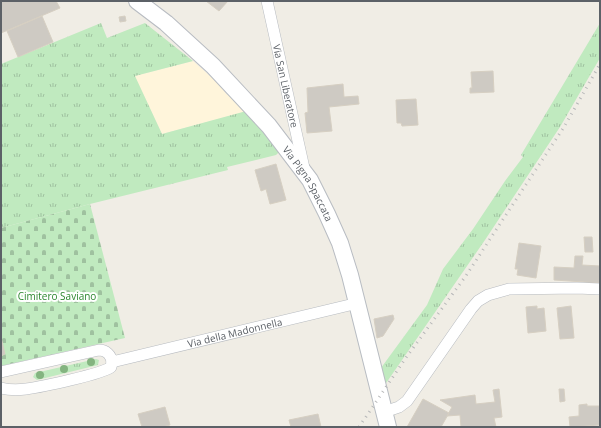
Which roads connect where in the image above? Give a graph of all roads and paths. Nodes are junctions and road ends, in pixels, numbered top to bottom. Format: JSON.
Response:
{"nodes":[{"id":1,"x":137,"y":1,"type":"edge"},
{"id":2,"x":267,"y":1,"type":"edge"},
{"id":3,"x":304,"y":171,"type":"junction"},
{"id":4,"x":600,"y":289,"type":"edge"},
{"id":5,"x":358,"y":303,"type":"junction"},
{"id":6,"x":112,"y":362,"type":"junction"},
{"id":7,"x":1,"y":372,"type":"edge"},
{"id":8,"x":1,"y":388,"type":"edge"},
{"id":9,"x":386,"y":420,"type":"edge"}],
"edges":[{"from":1,"to":3,"type":"main road","name":"Via Pigna Spaccata"},
{"from":2,"to":3,"type":"street","name":"Via San Liberatore"},
{"from":3,"to":5,"type":"main road","name":"Via Pigna Spaccata"},
{"from":4,"to":9,"type":"street"},
{"from":5,"to":6,"type":"street","name":"Via della Madonnella"},
{"from":5,"to":9,"type":"main road","name":"Via Pigna Spaccata"},
{"from":6,"to":7,"type":"street"},
{"from":6,"to":8,"type":"street","name":"Via della Madonnella"}]}
